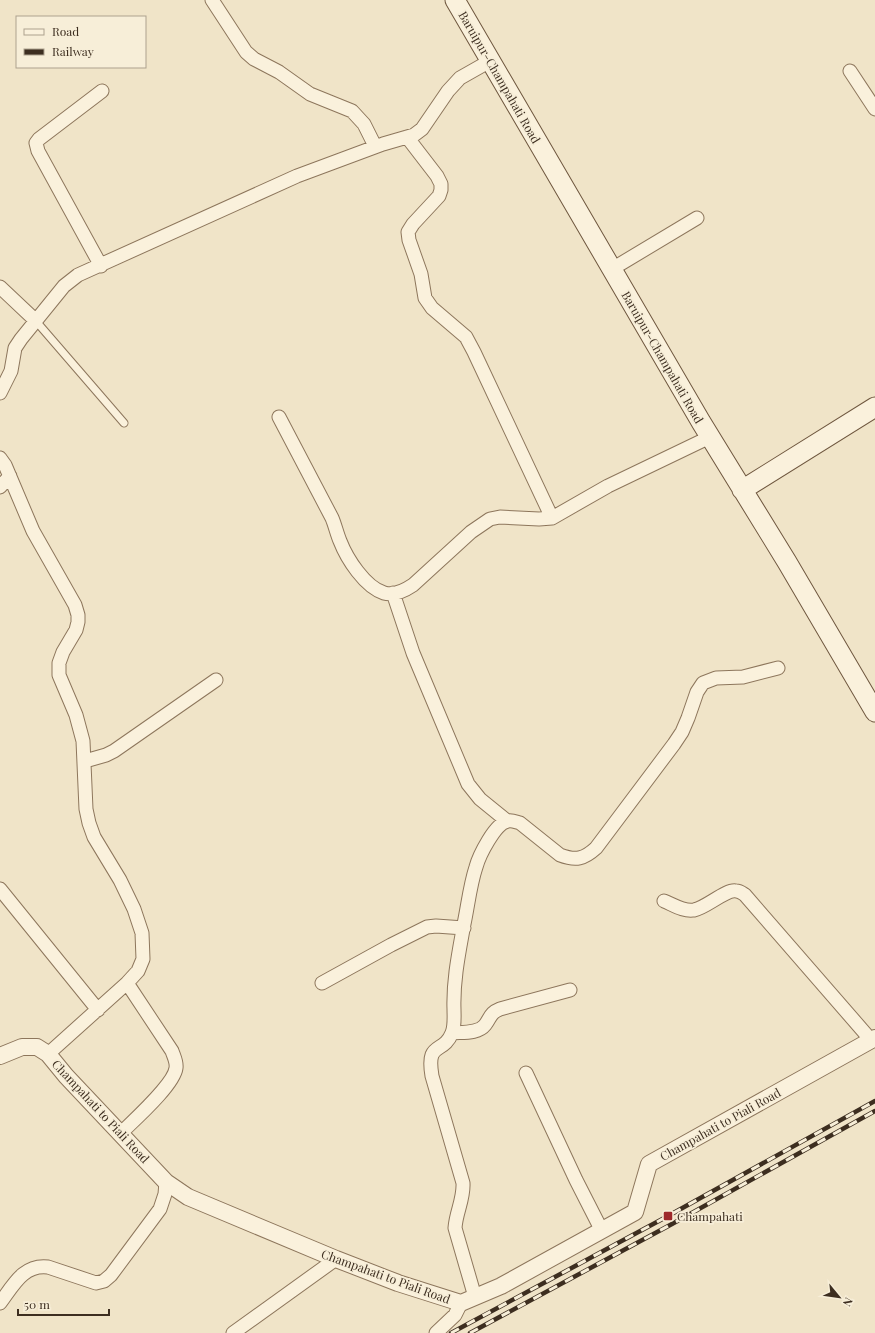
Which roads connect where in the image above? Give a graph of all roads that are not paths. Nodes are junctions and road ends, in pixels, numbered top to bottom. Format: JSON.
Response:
{"nodes":[{"id":1,"x":212,"y":0,"type":"edge"},
{"id":2,"x":455,"y":0,"type":"edge"},
{"id":3,"x":490,"y":61,"type":"junction"},
{"id":4,"x":850,"y":71,"type":"dead end"},
{"id":5,"x":102,"y":91,"type":"dead end"},
{"id":6,"x":875,"y":109,"type":"edge"},
{"id":7,"x":407,"y":136,"type":"junction"},
{"id":8,"x":375,"y":146,"type":"junction"},
{"id":9,"x":697,"y":218,"type":"dead end"},
{"id":10,"x":101,"y":266,"type":"junction"},
{"id":11,"x":612,"y":269,"type":"junction"},
{"id":12,"x":0,"y":287,"type":"edge"},
{"id":13,"x":36,"y":320,"type":"junction"},
{"id":14,"x":0,"y":393,"type":"edge"},
{"id":15,"x":875,"y":407,"type":"edge"},
{"id":16,"x":279,"y":417,"type":"dead end"},
{"id":17,"x":124,"y":423,"type":"dead end"},
{"id":18,"x":710,"y":437,"type":"junction"},
{"id":19,"x":0,"y":458,"type":"edge"},
{"id":20,"x":10,"y":476,"type":"junction"},
{"id":21,"x":0,"y":487,"type":"edge"},
{"id":22,"x":742,"y":490,"type":"junction"},
{"id":23,"x":552,"y":518,"type":"junction"},
{"id":24,"x":393,"y":593,"type":"junction"},
{"id":25,"x":778,"y":668,"type":"dead end"},
{"id":26,"x":216,"y":680,"type":"dead end"},
{"id":27,"x":875,"y":712,"type":"edge"},
{"id":28,"x":85,"y":761,"type":"junction"},
{"id":29,"x":507,"y":821,"type":"junction"},
{"id":30,"x":0,"y":889,"type":"edge"},
{"id":31,"x":664,"y":901,"type":"dead end"},
{"id":32,"x":464,"y":928,"type":"junction"},
{"id":33,"x":322,"y":983,"type":"dead end"},
{"id":34,"x":127,"y":984,"type":"junction"},
{"id":35,"x":570,"y":990,"type":"dead end"},
{"id":36,"x":98,"y":1010,"type":"junction"},
{"id":37,"x":452,"y":1033,"type":"junction"},
{"id":38,"x":873,"y":1039,"type":"edge"},
{"id":39,"x":48,"y":1054,"type":"junction"},
{"id":40,"x":0,"y":1056,"type":"edge"},
{"id":41,"x":526,"y":1073,"type":"dead end"},
{"id":42,"x":120,"y":1134,"type":"junction"},
{"id":43,"x":166,"y":1182,"type":"junction"},
{"id":44,"x":602,"y":1231,"type":"junction"},
{"id":45,"x":336,"y":1259,"type":"junction"},
{"id":46,"x":468,"y":1300,"type":"junction"},
{"id":47,"x":0,"y":1303,"type":"edge"},
{"id":48,"x":234,"y":1333,"type":"edge"},
{"id":49,"x":436,"y":1333,"type":"edge"}],
"edges":[{"from":1,"to":8,"type":"street"},
{"from":2,"to":3,"type":"main road","name":"Baruipur-Champahati Road"},
{"from":3,"to":7,"type":"street"},
{"from":3,"to":11,"type":"main road","name":"Baruipur-Champahati Road"},
{"from":4,"to":6,"type":"street"},
{"from":5,"to":10,"type":"street"},
{"from":7,"to":8,"type":"street"},
{"from":7,"to":23,"type":"street"},
{"from":8,"to":10,"type":"street"},
{"from":9,"to":11,"type":"street"},
{"from":10,"to":13,"type":"street"},
{"from":11,"to":18,"type":"main road","name":"Baruipur-Champahati Road"},
{"from":12,"to":13,"type":"street"},
{"from":13,"to":14,"type":"street"},
{"from":13,"to":17,"type":"lane"},
{"from":15,"to":22,"type":"main road"},
{"from":16,"to":24,"type":"street"},
{"from":18,"to":22,"type":"main road","name":"Baruipur-Champahati Road"},
{"from":18,"to":23,"type":"street"},
{"from":19,"to":20,"type":"street"},
{"from":20,"to":21,"type":"street"},
{"from":20,"to":28,"type":"street"},
{"from":22,"to":27,"type":"main road","name":"Baruipur-Champahati Road"},
{"from":23,"to":24,"type":"street"},
{"from":24,"to":29,"type":"street"},
{"from":25,"to":29,"type":"street"},
{"from":26,"to":28,"type":"street"},
{"from":28,"to":34,"type":"street"},
{"from":29,"to":32,"type":"street"},
{"from":30,"to":36,"type":"street"},
{"from":31,"to":38,"type":"street"},
{"from":32,"to":33,"type":"street"},
{"from":32,"to":37,"type":"street"},
{"from":34,"to":36,"type":"street"},
{"from":34,"to":42,"type":"street"},
{"from":35,"to":37,"type":"street"},
{"from":36,"to":39,"type":"street"},
{"from":37,"to":46,"type":"street"},
{"from":38,"to":44,"type":"street","name":"Champahati to Piali Road"},
{"from":39,"to":40,"type":"street","name":"Champahati to Piali Road"},
{"from":39,"to":42,"type":"street","name":"Champahati to Piali Road"},
{"from":41,"to":44,"type":"street"},
{"from":42,"to":43,"type":"street","name":"Champahati to Piali Road"},
{"from":43,"to":45,"type":"street","name":"Champahati to Piali Road"},
{"from":43,"to":47,"type":"street"},
{"from":44,"to":46,"type":"street","name":"Champahati to Piali Road"},
{"from":45,"to":46,"type":"street","name":"Champahati to Piali Road"},
{"from":45,"to":48,"type":"street"},
{"from":46,"to":49,"type":"street"}]}
